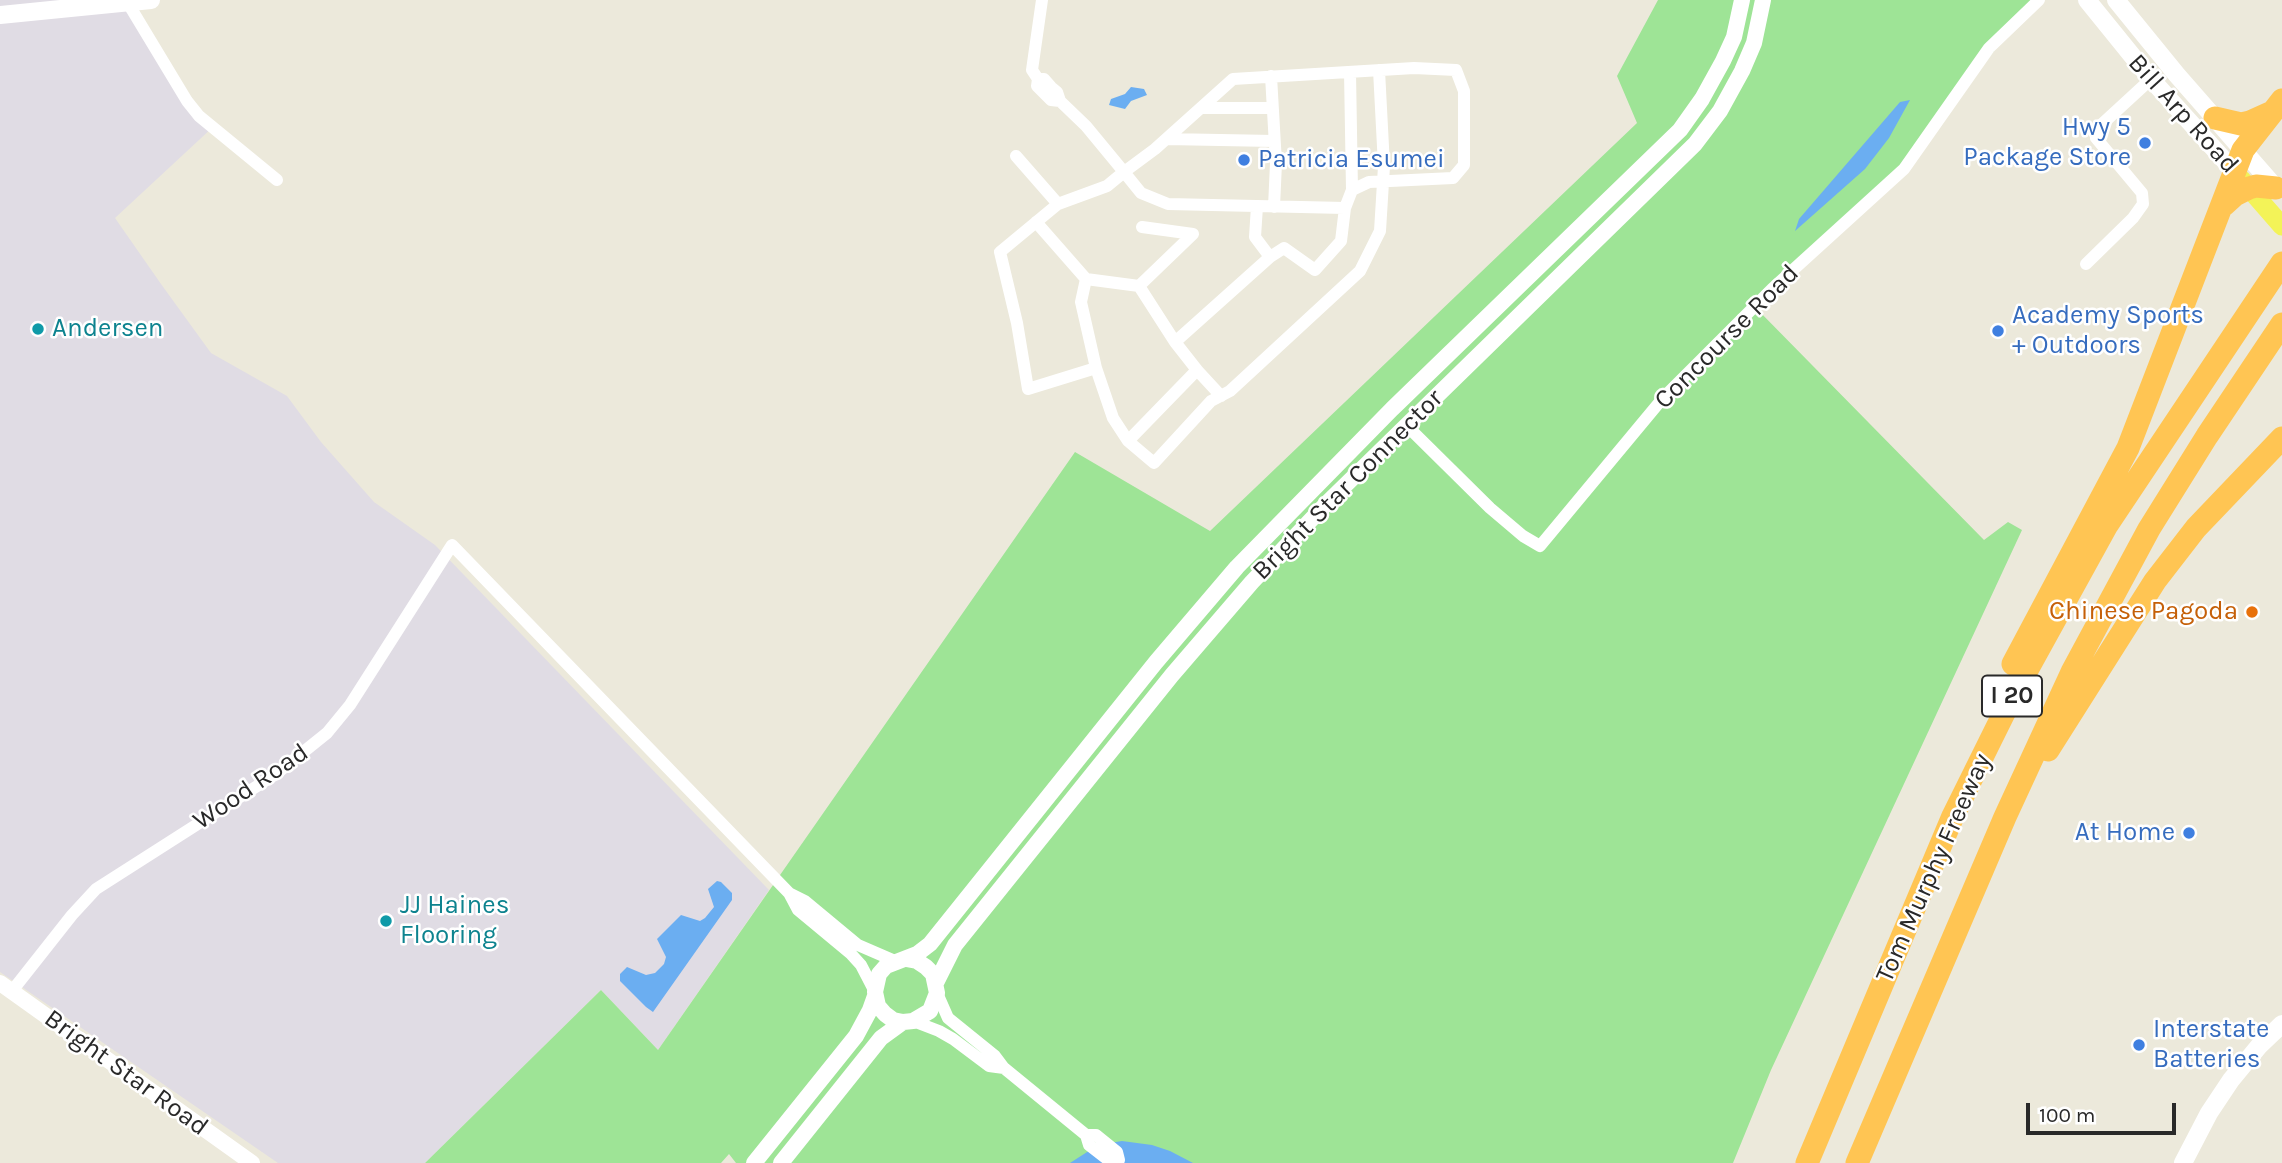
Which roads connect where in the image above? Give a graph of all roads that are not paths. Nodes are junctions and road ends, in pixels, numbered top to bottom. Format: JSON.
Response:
{"nodes":[{"id":1,"x":150,"y":0,"type":"edge"},
{"id":2,"x":1042,"y":0,"type":"edge"},
{"id":3,"x":1742,"y":0,"type":"edge"},
{"id":4,"x":1763,"y":0,"type":"edge"},
{"id":5,"x":2039,"y":0,"type":"edge"},
{"id":6,"x":2087,"y":0,"type":"edge"},
{"id":7,"x":2116,"y":0,"type":"edge"},
{"id":8,"x":127,"y":1,"type":"edge"},
{"id":9,"x":0,"y":15,"type":"edge"},
{"id":10,"x":1379,"y":70,"type":"junction"},
{"id":11,"x":1350,"y":72,"type":"junction"},
{"id":12,"x":1271,"y":76,"type":"junction"},
{"id":13,"x":2151,"y":79,"type":"junction"},
{"id":14,"x":2276,"y":106,"type":"edge"},
{"id":15,"x":1202,"y":108,"type":"junction"},
{"id":16,"x":1272,"y":108,"type":"junction"},
{"id":17,"x":2215,"y":117,"type":"junction"},
{"id":18,"x":1166,"y":139,"type":"junction"},
{"id":19,"x":1274,"y":141,"type":"junction"},
{"id":20,"x":1016,"y":156,"type":"dead end"},
{"id":21,"x":1124,"y":173,"type":"junction"},
{"id":22,"x":277,"y":180,"type":"dead end"},
{"id":23,"x":1383,"y":181,"type":"junction"},
{"id":24,"x":2258,"y":183,"type":"edge"},
{"id":25,"x":1352,"y":190,"type":"junction"},
{"id":26,"x":1058,"y":204,"type":"junction"},
{"id":27,"x":1257,"y":206,"type":"junction"},
{"id":28,"x":1274,"y":206,"type":"junction"},
{"id":29,"x":1345,"y":208,"type":"junction"},
{"id":30,"x":1036,"y":222,"type":"junction"},
{"id":31,"x":2282,"y":226,"type":"edge"},
{"id":32,"x":1142,"y":227,"type":"dead end"},
{"id":33,"x":1270,"y":257,"type":"junction"},
{"id":34,"x":2282,"y":263,"type":"edge"},
{"id":35,"x":2087,"y":264,"type":"dead end"},
{"id":36,"x":1086,"y":279,"type":"junction"},
{"id":37,"x":1139,"y":286,"type":"junction"},
{"id":38,"x":2282,"y":324,"type":"edge"},
{"id":39,"x":1175,"y":342,"type":"junction"},
{"id":40,"x":1096,"y":368,"type":"junction"},
{"id":41,"x":1198,"y":370,"type":"junction"},
{"id":42,"x":1221,"y":396,"type":"junction"},
{"id":43,"x":1406,"y":425,"type":"junction"},
{"id":44,"x":2282,"y":439,"type":"edge"},
{"id":45,"x":1128,"y":441,"type":"junction"},
{"id":46,"x":1953,"y":816,"type":"junction"},
{"id":47,"x":2005,"y":817,"type":"junction"},
{"id":48,"x":789,"y":893,"type":"junction"},
{"id":49,"x":901,"y":960,"type":"junction"},
{"id":50,"x":6,"y":987,"type":"edge"},
{"id":51,"x":937,"y":988,"type":"junction"},
{"id":52,"x":875,"y":994,"type":"junction"},
{"id":53,"x":908,"y":1022,"type":"junction"},
{"id":54,"x":2282,"y":1024,"type":"edge"},
{"id":55,"x":1004,"y":1068,"type":"junction"},
{"id":56,"x":1121,"y":1162,"type":"edge"},
{"id":57,"x":252,"y":1163,"type":"edge"},
{"id":58,"x":754,"y":1163,"type":"edge"},
{"id":59,"x":781,"y":1163,"type":"edge"},
{"id":60,"x":1807,"y":1163,"type":"edge"},
{"id":61,"x":1857,"y":1163,"type":"edge"},
{"id":62,"x":2183,"y":1163,"type":"edge"}],
"edges":[{"from":1,"to":8,"type":"main road"},
{"from":2,"to":21,"type":"street"},
{"from":3,"to":49,"type":"street","name":"Bright Star Connector"},
{"from":4,"to":43,"type":"street","name":"Bright Star Connector"},
{"from":5,"to":43,"type":"street","name":"Concourse Road"},
{"from":6,"to":13,"type":"main road","name":"Bill Arp Road"},
{"from":7,"to":17,"type":"main road","name":"Bill Arp Road"},
{"from":8,"to":9,"type":"main road"},
{"from":8,"to":22,"type":"street"},
{"from":10,"to":11,"type":"street"},
{"from":10,"to":23,"type":"street"},
{"from":10,"to":23,"type":"street"},
{"from":11,"to":12,"type":"street"},
{"from":11,"to":25,"type":"street"},
{"from":12,"to":15,"type":"street"},
{"from":12,"to":16,"type":"street"},
{"from":13,"to":24,"type":"main road","name":"Bill Arp Road"},
{"from":13,"to":35,"type":"street"},
{"from":14,"to":17,"type":"highway"},
{"from":14,"to":24,"type":"highway"},
{"from":15,"to":16,"type":"street"},
{"from":15,"to":18,"type":"street"},
{"from":16,"to":19,"type":"street"},
{"from":17,"to":24,"type":"main road","name":"Bill Arp Road"},
{"from":18,"to":19,"type":"street"},
{"from":18,"to":21,"type":"street"},
{"from":19,"to":28,"type":"street"},
{"from":20,"to":26,"type":"street"},
{"from":21,"to":26,"type":"street"},
{"from":21,"to":27,"type":"street"},
{"from":23,"to":25,"type":"street"},
{"from":23,"to":42,"type":"street"},
{"from":24,"to":31,"type":"main road","name":"Bill Arp Road"},
{"from":24,"to":46,"type":"highway"},
{"from":25,"to":29,"type":"street"},
{"from":26,"to":30,"type":"street"},
{"from":27,"to":28,"type":"street"},
{"from":27,"to":33,"type":"street"},
{"from":28,"to":29,"type":"street"},
{"from":29,"to":33,"type":"street"},
{"from":30,"to":36,"type":"street"},
{"from":30,"to":40,"type":"street"},
{"from":32,"to":37,"type":"street"},
{"from":33,"to":39,"type":"street"},
{"from":34,"to":46,"type":"highway","name":"Tom Murphy Freeway","number":"I 20"},
{"from":36,"to":37,"type":"street"},
{"from":36,"to":40,"type":"street"},
{"from":37,"to":39,"type":"street"},
{"from":38,"to":47,"type":"highway","name":"Tom Murphy Freeway","number":"I 20"},
{"from":39,"to":41,"type":"street"},
{"from":40,"to":45,"type":"street"},
{"from":41,"to":42,"type":"street"},
{"from":41,"to":45,"type":"street"},
{"from":42,"to":45,"type":"street"},
{"from":43,"to":51,"type":"street","name":"Bright Star Connector"},
{"from":44,"to":47,"type":"highway"},
{"from":46,"to":60,"type":"highway","name":"Tom Murphy Freeway","number":"I 20"},
{"from":47,"to":61,"type":"highway","name":"Tom Murphy Freeway","number":"I 20"},
{"from":48,"to":49,"type":"street"},
{"from":48,"to":50,"type":"street","name":"Wood Road"},
{"from":48,"to":52,"type":"street"},
{"from":49,"to":51,"type":"street"},
{"from":49,"to":52,"type":"street"},
{"from":50,"to":57,"type":"street","name":"Bright Star Road"},
{"from":51,"to":53,"type":"street"},
{"from":51,"to":55,"type":"street"},
{"from":52,"to":53,"type":"street"},
{"from":52,"to":58,"type":"street"},
{"from":53,"to":55,"type":"street"},
{"from":53,"to":59,"type":"street"},
{"from":54,"to":62,"type":"main road"},
{"from":55,"to":56,"type":"street"}]}
